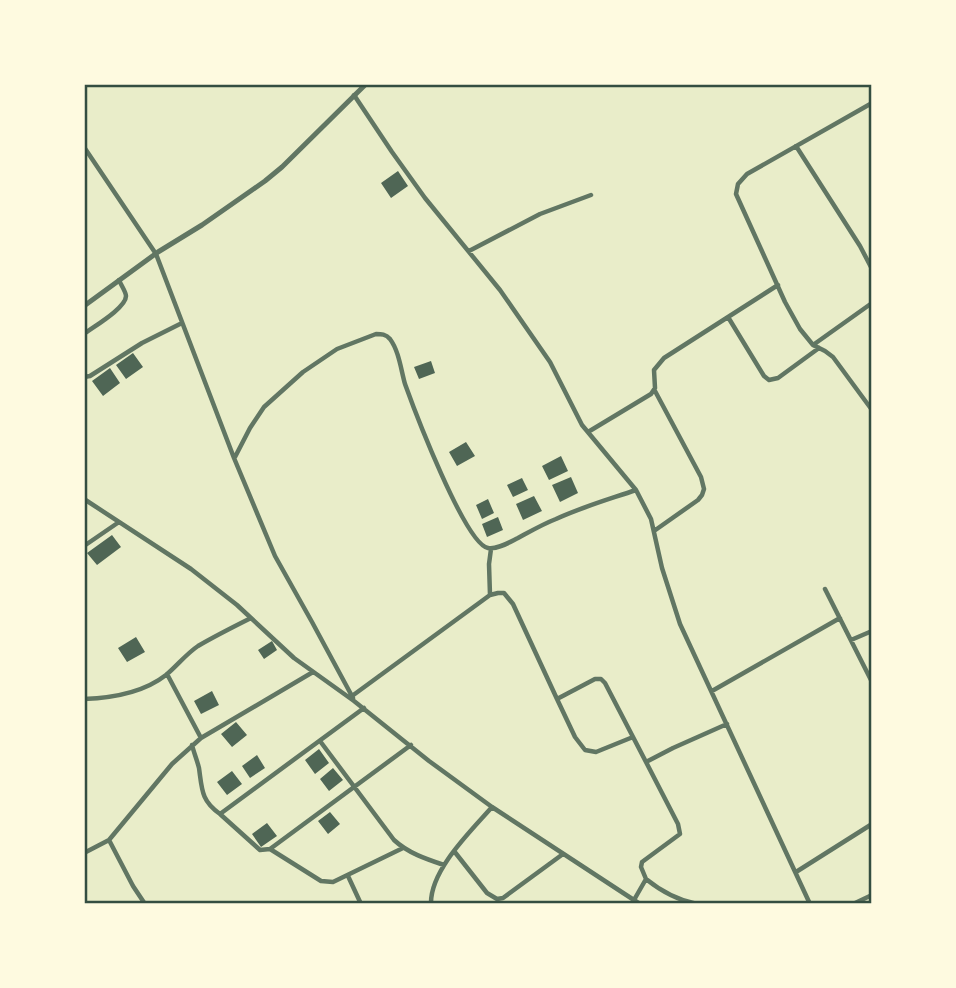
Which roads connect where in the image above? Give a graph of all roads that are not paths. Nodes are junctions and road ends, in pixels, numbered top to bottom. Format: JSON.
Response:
{"nodes":[{"id":1,"x":366,"y":84,"type":"edge"},
{"id":2,"x":354,"y":95,"type":"junction"},
{"id":3,"x":872,"y":103,"type":"edge"},
{"id":4,"x":796,"y":146,"type":"junction"},
{"id":5,"x":84,"y":147,"type":"edge"},
{"id":6,"x":591,"y":195,"type":"dead end"},
{"id":7,"x":469,"y":251,"type":"junction"},
{"id":8,"x":156,"y":254,"type":"junction"},
{"id":9,"x":872,"y":269,"type":"edge"},
{"id":10,"x":119,"y":281,"type":"junction"},
{"id":11,"x":778,"y":285,"type":"junction"},
{"id":12,"x":872,"y":303,"type":"edge"},
{"id":13,"x":84,"y":306,"type":"edge"},
{"id":14,"x":728,"y":317,"type":"junction"},
{"id":15,"x":182,"y":323,"type":"junction"},
{"id":16,"x":84,"y":334,"type":"edge"},
{"id":17,"x":813,"y":345,"type":"junction"},
{"id":18,"x":819,"y":348,"type":"junction"},
{"id":19,"x":84,"y":377,"type":"edge"},
{"id":20,"x":654,"y":390,"type":"junction"},
{"id":21,"x":872,"y":410,"type":"edge"},
{"id":22,"x":588,"y":432,"type":"junction"},
{"id":23,"x":234,"y":457,"type":"junction"},
{"id":24,"x":636,"y":490,"type":"junction"},
{"id":25,"x":84,"y":499,"type":"edge"},
{"id":26,"x":118,"y":522,"type":"junction"},
{"id":27,"x":654,"y":531,"type":"junction"},
{"id":28,"x":84,"y":546,"type":"edge"},
{"id":29,"x":491,"y":549,"type":"junction"},
{"id":30,"x":825,"y":589,"type":"dead end"},
{"id":31,"x":490,"y":595,"type":"junction"},
{"id":32,"x":251,"y":618,"type":"junction"},
{"id":33,"x":840,"y":618,"type":"junction"},
{"id":34,"x":872,"y":631,"type":"edge"},
{"id":35,"x":851,"y":640,"type":"junction"},
{"id":36,"x":313,"y":672,"type":"junction"},
{"id":37,"x":167,"y":674,"type":"junction"},
{"id":38,"x":872,"y":682,"type":"edge"},
{"id":39,"x":712,"y":691,"type":"junction"},
{"id":40,"x":84,"y":699,"type":"edge"},
{"id":41,"x":353,"y":699,"type":"junction"},
{"id":42,"x":557,"y":699,"type":"junction"},
{"id":43,"x":364,"y":708,"type":"junction"},
{"id":44,"x":727,"y":724,"type":"junction"},
{"id":45,"x":633,"y":737,"type":"junction"},
{"id":46,"x":201,"y":738,"type":"junction"},
{"id":47,"x":320,"y":741,"type":"junction"},
{"id":48,"x":192,"y":745,"type":"junction"},
{"id":49,"x":411,"y":745,"type":"junction"},
{"id":50,"x":646,"y":762,"type":"junction"},
{"id":51,"x":354,"y":786,"type":"junction"},
{"id":52,"x":492,"y":807,"type":"junction"},
{"id":53,"x":220,"y":814,"type":"junction"},
{"id":54,"x":872,"y":824,"type":"edge"},
{"id":55,"x":109,"y":840,"type":"junction"},
{"id":56,"x":270,"y":849,"type":"junction"},
{"id":57,"x":403,"y":849,"type":"junction"},
{"id":58,"x":454,"y":851,"type":"junction"},
{"id":59,"x":84,"y":853,"type":"edge"},
{"id":60,"x":564,"y":854,"type":"junction"},
{"id":61,"x":444,"y":865,"type":"junction"},
{"id":62,"x":796,"y":872,"type":"junction"},
{"id":63,"x":348,"y":876,"type":"junction"},
{"id":64,"x":646,"y":879,"type":"junction"},
{"id":65,"x":872,"y":895,"type":"edge"},
{"id":66,"x":634,"y":900,"type":"junction"},
{"id":67,"x":145,"y":904,"type":"edge"},
{"id":68,"x":361,"y":904,"type":"edge"},
{"id":69,"x":431,"y":904,"type":"edge"},
{"id":70,"x":640,"y":904,"type":"edge"},
{"id":71,"x":697,"y":904,"type":"edge"},
{"id":72,"x":810,"y":904,"type":"edge"},
{"id":73,"x":853,"y":904,"type":"edge"}],
"edges":[{"from":1,"to":2,"type":"street"},
{"from":2,"to":7,"type":"street"},
{"from":2,"to":8,"type":"street"},
{"from":3,"to":4,"type":"street"},
{"from":4,"to":9,"type":"street"},
{"from":4,"to":11,"type":"street"},
{"from":5,"to":8,"type":"street"},
{"from":6,"to":7,"type":"street"},
{"from":7,"to":22,"type":"street"},
{"from":8,"to":10,"type":"street"},
{"from":8,"to":15,"type":"street"},
{"from":10,"to":13,"type":"street"},
{"from":10,"to":16,"type":"street"},
{"from":11,"to":14,"type":"street"},
{"from":11,"to":17,"type":"street"},
{"from":12,"to":17,"type":"street"},
{"from":14,"to":18,"type":"street"},
{"from":14,"to":20,"type":"street"},
{"from":15,"to":19,"type":"street"},
{"from":15,"to":23,"type":"street"},
{"from":17,"to":18,"type":"street"},
{"from":18,"to":21,"type":"street"},
{"from":20,"to":22,"type":"street"},
{"from":20,"to":27,"type":"street"},
{"from":22,"to":24,"type":"street"},
{"from":23,"to":29,"type":"street"},
{"from":23,"to":41,"type":"street"},
{"from":24,"to":27,"type":"street"},
{"from":24,"to":29,"type":"street"},
{"from":25,"to":26,"type":"street"},
{"from":26,"to":28,"type":"street"},
{"from":26,"to":32,"type":"street"},
{"from":27,"to":39,"type":"street"},
{"from":29,"to":31,"type":"street"},
{"from":30,"to":33,"type":"street"},
{"from":31,"to":41,"type":"street"},
{"from":31,"to":42,"type":"street"},
{"from":32,"to":36,"type":"street"},
{"from":32,"to":37,"type":"street"},
{"from":33,"to":35,"type":"street"},
{"from":33,"to":39,"type":"street"},
{"from":34,"to":35,"type":"street"},
{"from":35,"to":38,"type":"street"},
{"from":36,"to":41,"type":"street"},
{"from":36,"to":46,"type":"street"},
{"from":37,"to":40,"type":"street"},
{"from":37,"to":46,"type":"street"},
{"from":39,"to":44,"type":"street"},
{"from":41,"to":43,"type":"street"},
{"from":42,"to":45,"type":"street"},
{"from":42,"to":45,"type":"street"},
{"from":43,"to":47,"type":"street"},
{"from":43,"to":49,"type":"street"},
{"from":44,"to":50,"type":"street"},
{"from":44,"to":62,"type":"street"},
{"from":45,"to":50,"type":"street"},
{"from":46,"to":48,"type":"street"},
{"from":47,"to":51,"type":"street"},
{"from":47,"to":53,"type":"street"},
{"from":48,"to":53,"type":"street"},
{"from":48,"to":55,"type":"street"},
{"from":49,"to":51,"type":"street"},
{"from":49,"to":52,"type":"street"},
{"from":50,"to":64,"type":"street"},
{"from":51,"to":56,"type":"street"},
{"from":51,"to":57,"type":"street"},
{"from":52,"to":58,"type":"street"},
{"from":52,"to":60,"type":"street"},
{"from":53,"to":56,"type":"street"},
{"from":54,"to":62,"type":"street"},
{"from":55,"to":59,"type":"street"},
{"from":55,"to":67,"type":"street"},
{"from":56,"to":63,"type":"street"},
{"from":57,"to":61,"type":"street"},
{"from":57,"to":63,"type":"street"},
{"from":58,"to":60,"type":"street"},
{"from":58,"to":61,"type":"street"},
{"from":60,"to":66,"type":"street"},
{"from":61,"to":69,"type":"street"},
{"from":62,"to":72,"type":"street"},
{"from":63,"to":68,"type":"street"},
{"from":64,"to":66,"type":"street"},
{"from":64,"to":71,"type":"street"},
{"from":65,"to":73,"type":"street"},
{"from":66,"to":70,"type":"street"}]}
